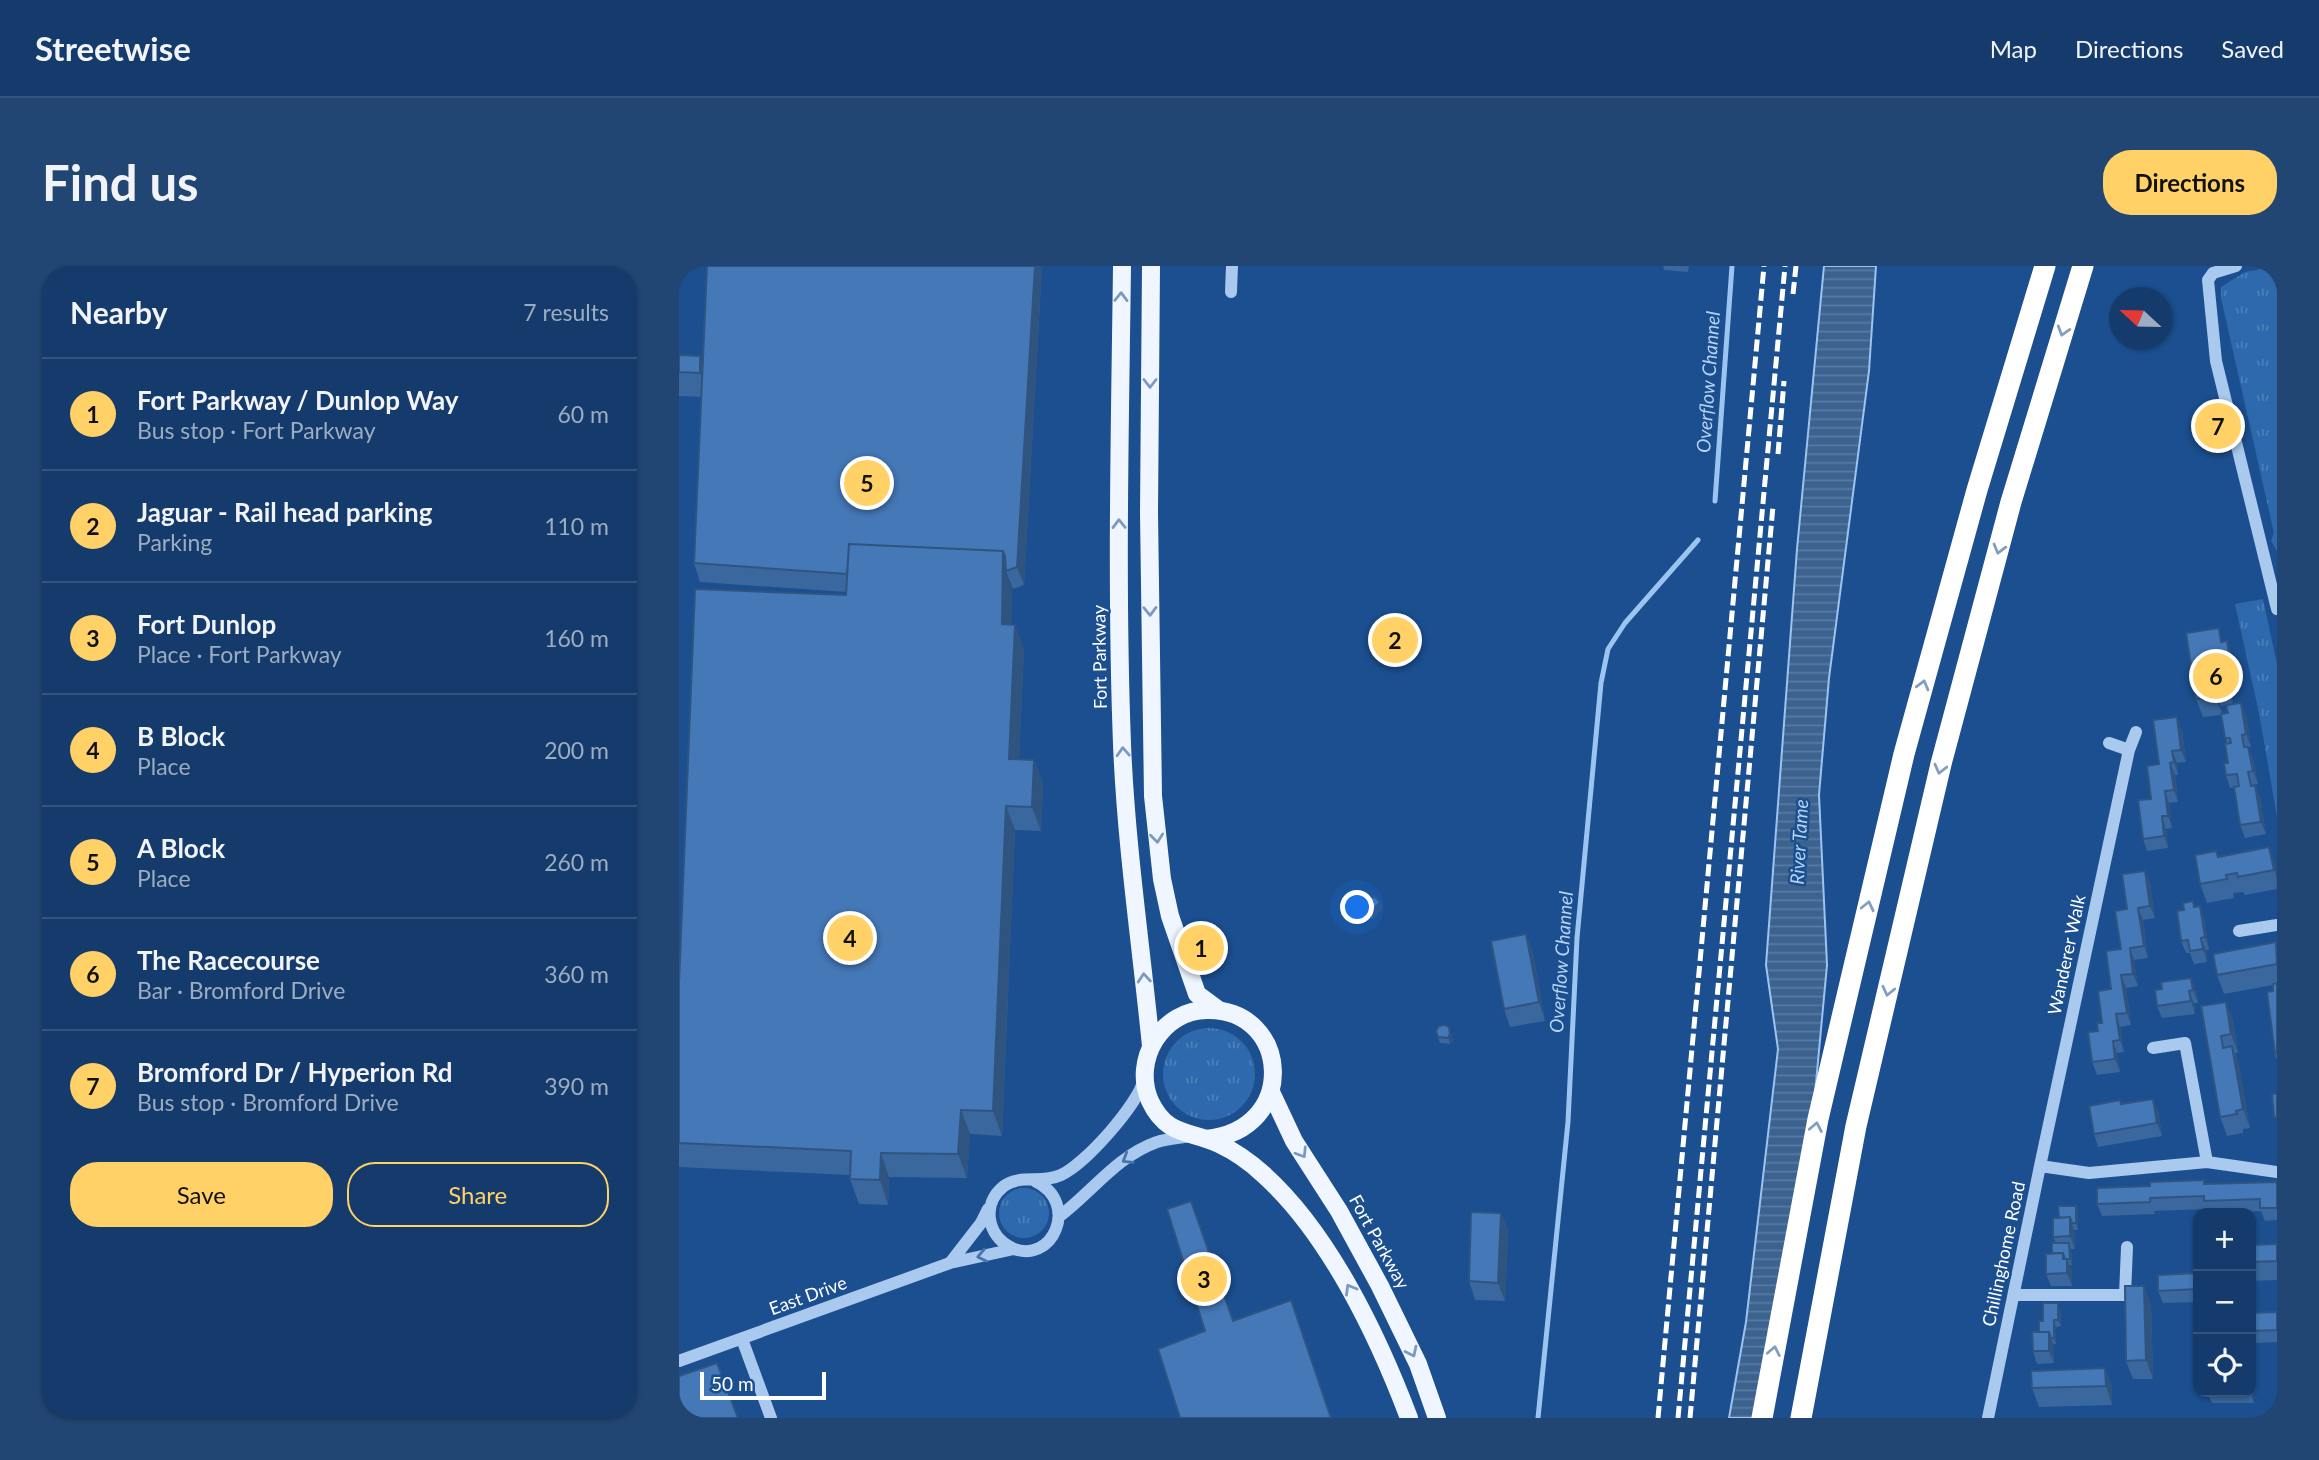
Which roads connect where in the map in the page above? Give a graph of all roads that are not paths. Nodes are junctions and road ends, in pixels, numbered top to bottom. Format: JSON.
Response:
{"nodes":[{"id":1,"x":1122,"y":266,"type":"edge"},
{"id":2,"x":1151,"y":266,"type":"edge"},
{"id":3,"x":1232,"y":266,"type":"edge"},
{"id":4,"x":2045,"y":266,"type":"edge"},
{"id":5,"x":2083,"y":266,"type":"edge"},
{"id":6,"x":2236,"y":266,"type":"edge"},
{"id":7,"x":1231,"y":292,"type":"dead end"},
{"id":8,"x":2274,"y":575,"type":"edge"},
{"id":9,"x":2277,"y":609,"type":"edge"},
{"id":10,"x":2136,"y":732,"type":"dead end"},
{"id":11,"x":2109,"y":743,"type":"dead end"},
{"id":12,"x":2129,"y":750,"type":"junction"},
{"id":13,"x":2277,"y":925,"type":"edge"},
{"id":14,"x":2239,"y":930,"type":"dead end"},
{"id":15,"x":1220,"y":1010,"type":"junction"},
{"id":16,"x":1151,"y":1046,"type":"junction"},
{"id":17,"x":2153,"y":1048,"type":"dead end"},
{"id":18,"x":1145,"y":1079,"type":"junction"},
{"id":19,"x":1271,"y":1092,"type":"junction"},
{"id":20,"x":1198,"y":1137,"type":"junction"},
{"id":21,"x":2207,"y":1162,"type":"junction"},
{"id":22,"x":2040,"y":1166,"type":"junction"},
{"id":23,"x":2277,"y":1172,"type":"edge"},
{"id":24,"x":1035,"y":1181,"type":"junction"},
{"id":25,"x":992,"y":1201,"type":"junction"},
{"id":26,"x":1060,"y":1216,"type":"junction"},
{"id":27,"x":2127,"y":1247,"type":"dead end"},
{"id":28,"x":1014,"y":1249,"type":"junction"},
{"id":29,"x":950,"y":1263,"type":"junction"},
{"id":30,"x":2014,"y":1295,"type":"junction"},
{"id":31,"x":742,"y":1339,"type":"junction"},
{"id":32,"x":679,"y":1361,"type":"edge"},
{"id":33,"x":771,"y":1418,"type":"edge"},
{"id":34,"x":1409,"y":1418,"type":"edge"},
{"id":35,"x":1437,"y":1418,"type":"edge"},
{"id":36,"x":1762,"y":1418,"type":"edge"},
{"id":37,"x":1801,"y":1418,"type":"edge"},
{"id":38,"x":1988,"y":1418,"type":"edge"}],
"edges":[{"from":16,"to":1,"type":"main road","name":"Fort Parkway","one_way":true},
{"from":2,"to":15,"type":"main road","name":"Fort Parkway","one_way":true},
{"from":3,"to":7,"type":"street"},
{"from":36,"to":4,"type":"highway","one_way":true},
{"from":5,"to":37,"type":"highway","one_way":true},
{"from":6,"to":8,"type":"street"},
{"from":8,"to":9,"type":"street"},
{"from":10,"to":12,"type":"street","name":"Wanderer Walk"},
{"from":11,"to":12,"type":"street"},
{"from":12,"to":22,"type":"street","name":"Wanderer Walk"},
{"from":13,"to":14,"type":"street"},
{"from":15,"to":16,"type":"main road"},
{"from":15,"to":19,"type":"main road","name":"Fort Parkway"},
{"from":16,"to":18,"type":"main road","name":"Fort Parkway"},
{"from":17,"to":21,"type":"street"},
{"from":18,"to":20,"type":"main road","name":"Fort Parkway"},
{"from":18,"to":24,"type":"street"},
{"from":19,"to":20,"type":"main road"},
{"from":19,"to":35,"type":"main road","name":"Fort Parkway","one_way":true},
{"from":20,"to":26,"type":"street","one_way":true},
{"from":34,"to":20,"type":"main road","name":"Fort Parkway","one_way":true},
{"from":21,"to":22,"type":"street","name":"Chillinghome Road"},
{"from":21,"to":23,"type":"street","name":"Chillinghome Road"},
{"from":22,"to":30,"type":"street","name":"Chillinghome Road"},
{"from":24,"to":25,"type":"street"},
{"from":24,"to":26,"type":"street"},
{"from":25,"to":28,"type":"street"},
{"from":25,"to":29,"type":"street"},
{"from":26,"to":28,"type":"street"},
{"from":27,"to":30,"type":"street"},
{"from":28,"to":29,"type":"street","name":"East Drive","one_way":true},
{"from":29,"to":31,"type":"street","name":"East Drive"},
{"from":30,"to":38,"type":"street","name":"Chillinghome Road"},
{"from":31,"to":32,"type":"street","name":"East Drive"},
{"from":31,"to":33,"type":"street"}]}
